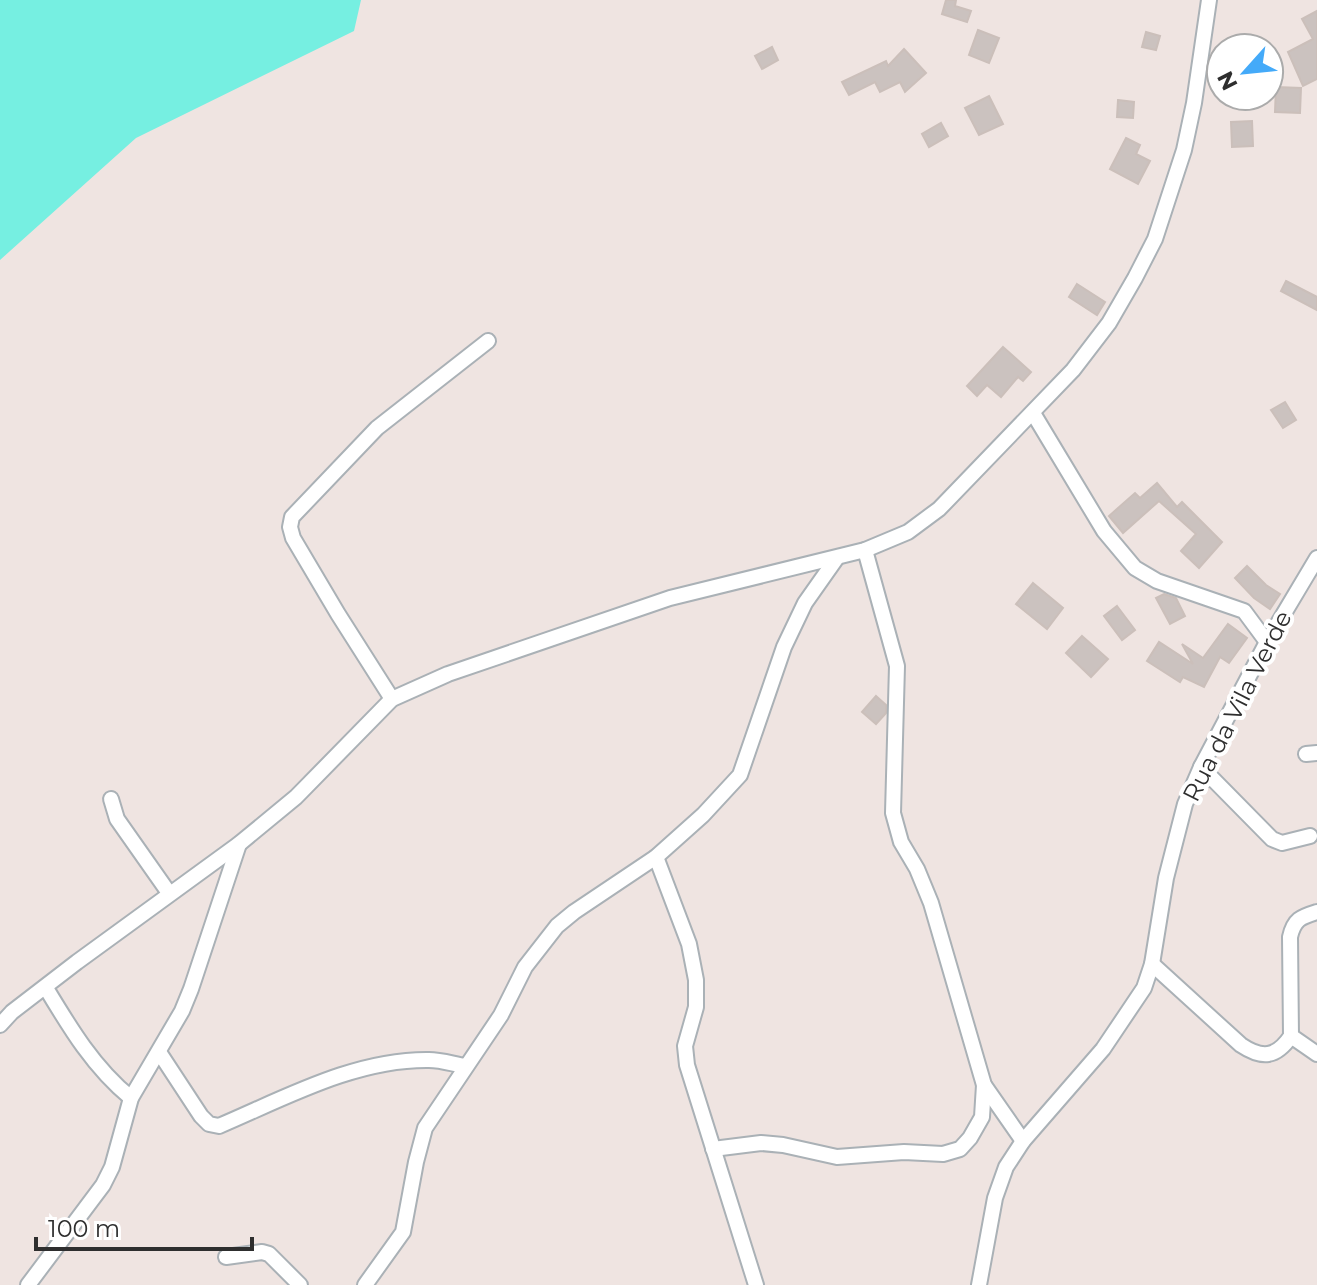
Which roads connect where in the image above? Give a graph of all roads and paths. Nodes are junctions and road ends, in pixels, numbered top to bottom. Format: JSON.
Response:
{"nodes":[{"id":1,"x":1209,"y":0,"type":"edge"},
{"id":2,"x":488,"y":341,"type":"dead end"},
{"id":3,"x":1033,"y":413,"type":"junction"},
{"id":4,"x":865,"y":550,"type":"junction"},
{"id":5,"x":1317,"y":558,"type":"edge"},
{"id":6,"x":836,"y":559,"type":"junction"},
{"id":7,"x":1267,"y":642,"type":"junction"},
{"id":8,"x":392,"y":699,"type":"junction"},
{"id":9,"x":1201,"y":767,"type":"junction"},
{"id":10,"x":111,"y":799,"type":"dead end"},
{"id":11,"x":1310,"y":836,"type":"dead end"},
{"id":12,"x":239,"y":844,"type":"junction"},
{"id":13,"x":656,"y":857,"type":"junction"},
{"id":14,"x":169,"y":893,"type":"junction"},
{"id":15,"x":1317,"y":912,"type":"edge"},
{"id":16,"x":1152,"y":964,"type":"junction"},
{"id":17,"x":46,"y":988,"type":"junction"},
{"id":18,"x":0,"y":1025,"type":"edge"},
{"id":19,"x":1291,"y":1036,"type":"junction"},
{"id":20,"x":159,"y":1052,"type":"junction"},
{"id":21,"x":1317,"y":1054,"type":"edge"},
{"id":22,"x":465,"y":1066,"type":"junction"},
{"id":23,"x":984,"y":1085,"type":"junction"},
{"id":24,"x":131,"y":1098,"type":"junction"},
{"id":25,"x":1023,"y":1141,"type":"junction"},
{"id":26,"x":713,"y":1149,"type":"junction"},
{"id":27,"x":226,"y":1257,"type":"dead end"},
{"id":28,"x":28,"y":1285,"type":"edge"},
{"id":29,"x":300,"y":1285,"type":"edge"},
{"id":30,"x":365,"y":1285,"type":"edge"},
{"id":31,"x":756,"y":1285,"type":"edge"},
{"id":32,"x":979,"y":1285,"type":"edge"}],
"edges":[{"from":1,"to":3,"type":"street"},
{"from":2,"to":8,"type":"street"},
{"from":3,"to":4,"type":"street"},
{"from":3,"to":7,"type":"street"},
{"from":4,"to":6,"type":"street"},
{"from":4,"to":23,"type":"street"},
{"from":5,"to":7,"type":"street","name":"Rua da Vila Verde"},
{"from":6,"to":8,"type":"street"},
{"from":6,"to":13,"type":"street"},
{"from":7,"to":9,"type":"street","name":"Rua da Vila Verde"},
{"from":8,"to":12,"type":"street"},
{"from":9,"to":11,"type":"street"},
{"from":9,"to":16,"type":"street","name":"Rua da Vila Verde"},
{"from":10,"to":14,"type":"street"},
{"from":12,"to":14,"type":"street"},
{"from":12,"to":20,"type":"street"},
{"from":13,"to":22,"type":"street"},
{"from":13,"to":26,"type":"street"},
{"from":14,"to":17,"type":"street"},
{"from":15,"to":19,"type":"street"},
{"from":16,"to":19,"type":"street"},
{"from":16,"to":25,"type":"street","name":"Rua da Vila Verde"},
{"from":17,"to":18,"type":"street"},
{"from":17,"to":24,"type":"street"},
{"from":19,"to":21,"type":"street"},
{"from":20,"to":22,"type":"street"},
{"from":20,"to":24,"type":"street"},
{"from":22,"to":30,"type":"street"},
{"from":23,"to":25,"type":"street"},
{"from":23,"to":26,"type":"street"},
{"from":24,"to":28,"type":"street"},
{"from":25,"to":32,"type":"street","name":"Rua da Vila Verde"},
{"from":26,"to":31,"type":"street"},
{"from":27,"to":29,"type":"street"}]}
